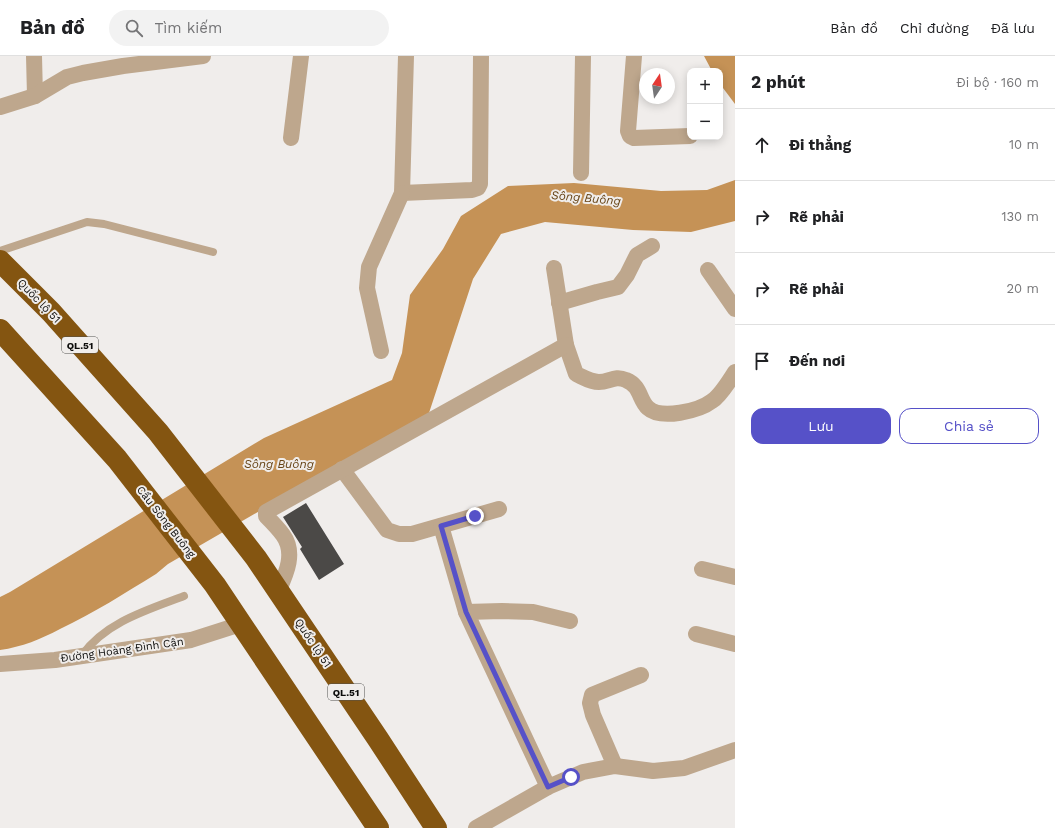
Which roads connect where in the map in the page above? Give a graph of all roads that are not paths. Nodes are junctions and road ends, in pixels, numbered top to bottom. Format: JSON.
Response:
{"nodes":[{"id":1,"x":34,"y":56,"type":"edge"},
{"id":2,"x":203,"y":56,"type":"edge"},
{"id":3,"x":301,"y":56,"type":"edge"},
{"id":4,"x":406,"y":56,"type":"edge"},
{"id":5,"x":481,"y":56,"type":"edge"},
{"id":6,"x":583,"y":56,"type":"edge"},
{"id":7,"x":634,"y":56,"type":"edge"},
{"id":8,"x":123,"y":61,"type":"edge"},
{"id":9,"x":35,"y":96,"type":"junction"},
{"id":10,"x":0,"y":107,"type":"edge"},
{"id":11,"x":687,"y":136,"type":"edge"},
{"id":12,"x":291,"y":138,"type":"dead end"},
{"id":13,"x":581,"y":173,"type":"dead end"},
{"id":14,"x":402,"y":192,"type":"junction"},
{"id":15,"x":652,"y":246,"type":"dead end"},
{"id":16,"x":0,"y":251,"type":"edge"},
{"id":17,"x":213,"y":252,"type":"dead end"},
{"id":18,"x":0,"y":260,"type":"edge"},
{"id":19,"x":554,"y":268,"type":"dead end"},
{"id":20,"x":708,"y":270,"type":"dead end"},
{"id":21,"x":559,"y":303,"type":"junction"},
{"id":22,"x":735,"y":309,"type":"edge"},
{"id":23,"x":0,"y":330,"type":"edge"},
{"id":24,"x":566,"y":345,"type":"junction"},
{"id":25,"x":381,"y":351,"type":"dead end"},
{"id":26,"x":735,"y":372,"type":"edge"},
{"id":27,"x":342,"y":469,"type":"junction"},
{"id":28,"x":499,"y":509,"type":"dead end"},
{"id":29,"x":441,"y":526,"type":"junction"},
{"id":30,"x":702,"y":569,"type":"dead end"},
{"id":31,"x":735,"y":577,"type":"edge"},
{"id":32,"x":278,"y":592,"type":"junction"},
{"id":33,"x":184,"y":596,"type":"dead end"},
{"id":34,"x":466,"y":612,"type":"junction"},
{"id":35,"x":570,"y":621,"type":"dead end"},
{"id":36,"x":241,"y":624,"type":"junction"},
{"id":37,"x":696,"y":634,"type":"dead end"},
{"id":38,"x":735,"y":644,"type":"edge"},
{"id":39,"x":81,"y":656,"type":"junction"},
{"id":40,"x":0,"y":664,"type":"edge"},
{"id":41,"x":641,"y":675,"type":"dead end"},
{"id":42,"x":735,"y":750,"type":"edge"},
{"id":43,"x":615,"y":766,"type":"junction"},
{"id":44,"x":548,"y":787,"type":"junction"},
{"id":45,"x":378,"y":828,"type":"edge"},
{"id":46,"x":436,"y":828,"type":"edge"},
{"id":47,"x":476,"y":828,"type":"edge"}],
"edges":[{"from":1,"to":9,"type":"street"},
{"from":2,"to":8,"type":"street"},
{"from":3,"to":12,"type":"street"},
{"from":4,"to":14,"type":"street"},
{"from":5,"to":14,"type":"street"},
{"from":6,"to":13,"type":"street"},
{"from":7,"to":11,"type":"street"},
{"from":8,"to":9,"type":"street"},
{"from":9,"to":10,"type":"street"},
{"from":14,"to":25,"type":"street"},
{"from":15,"to":21,"type":"street"},
{"from":16,"to":17,"type":"lane"},
{"from":18,"to":32,"type":"highway","name":"Quốc lộ 51","number":"QL.51"},
{"from":19,"to":21,"type":"street"},
{"from":20,"to":22,"type":"street"},
{"from":21,"to":24,"type":"street"},
{"from":23,"to":36,"type":"highway","name":"Cầu Sông Buông"},
{"from":24,"to":26,"type":"street"},
{"from":24,"to":27,"type":"street"},
{"from":27,"to":29,"type":"street"},
{"from":27,"to":32,"type":"street"},
{"from":28,"to":29,"type":"street"},
{"from":29,"to":34,"type":"street"},
{"from":30,"to":31,"type":"street"},
{"from":32,"to":46,"type":"highway","name":"Quốc lộ 51","number":"QL.51"},
{"from":33,"to":39,"type":"lane"},
{"from":34,"to":35,"type":"street"},
{"from":34,"to":44,"type":"street"},
{"from":36,"to":39,"type":"street","name":"Đường Hoàng Đình Cận"},
{"from":36,"to":45,"type":"highway"},
{"from":37,"to":38,"type":"street"},
{"from":39,"to":40,"type":"street","name":"Đường Hoàng Đình Cận"},
{"from":41,"to":43,"type":"street"},
{"from":42,"to":43,"type":"street"},
{"from":43,"to":44,"type":"street"},
{"from":44,"to":47,"type":"street"}]}
